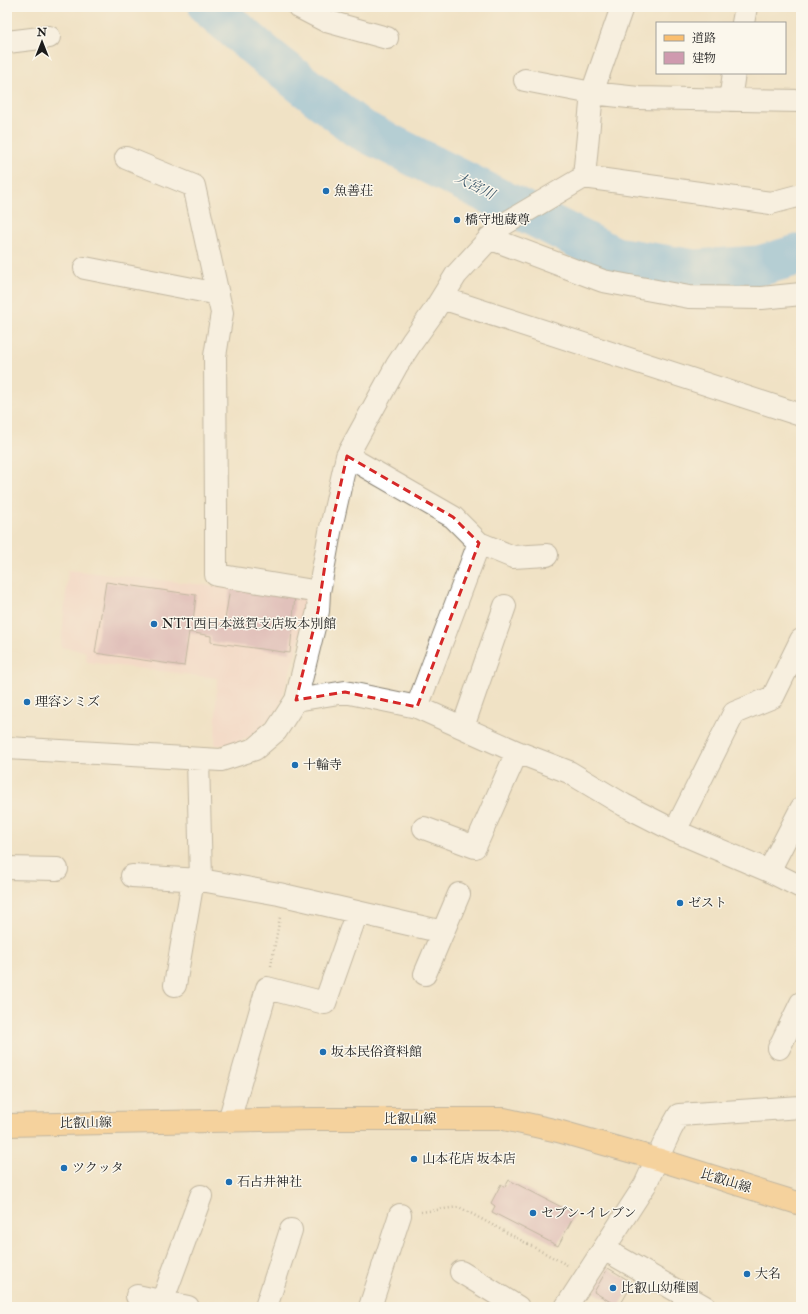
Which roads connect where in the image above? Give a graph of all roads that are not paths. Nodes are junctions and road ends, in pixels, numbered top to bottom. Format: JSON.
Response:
{"nodes":[{"id":1,"x":299,"y":7,"type":"edge"},
{"id":2,"x":622,"y":7,"type":"edge"},
{"id":3,"x":746,"y":7,"type":"edge"},
{"id":4,"x":329,"y":14,"type":"edge"},
{"id":5,"x":743,"y":22,"type":"edge"},
{"id":6,"x":49,"y":37,"type":"dead end"},
{"id":7,"x":388,"y":38,"type":"dead end"},
{"id":8,"x":7,"y":42,"type":"edge"},
{"id":9,"x":734,"y":74,"type":"edge"},
{"id":10,"x":525,"y":80,"type":"dead end"},
{"id":11,"x":592,"y":93,"type":"junction"},
{"id":12,"x":730,"y":100,"type":"junction"},
{"id":13,"x":801,"y":101,"type":"edge"},
{"id":14,"x":126,"y":158,"type":"dead end"},
{"id":15,"x":584,"y":177,"type":"junction"},
{"id":16,"x":801,"y":194,"type":"edge"},
{"id":17,"x":495,"y":232,"type":"junction"},
{"id":18,"x":85,"y":268,"type":"dead end"},
{"id":19,"x":218,"y":294,"type":"junction"},
{"id":20,"x":801,"y":294,"type":"edge"},
{"id":21,"x":442,"y":298,"type":"junction"},
{"id":22,"x":800,"y":411,"type":"edge"},
{"id":23,"x":347,"y":456,"type":"junction"},
{"id":24,"x":479,"y":543,"type":"junction"},
{"id":25,"x":547,"y":555,"type":"dead end"},
{"id":26,"x":319,"y":592,"type":"junction"},
{"id":27,"x":505,"y":606,"type":"dead end"},
{"id":28,"x":799,"y":650,"type":"edge"},
{"id":29,"x":296,"y":700,"type":"junction"},
{"id":30,"x":417,"y":707,"type":"junction"},
{"id":31,"x":463,"y":728,"type":"junction"},
{"id":32,"x":7,"y":748,"type":"edge"},
{"id":33,"x":518,"y":752,"type":"junction"},
{"id":34,"x":198,"y":759,"type":"junction"},
{"id":35,"x":801,"y":809,"type":"edge"},
{"id":36,"x":424,"y":828,"type":"dead end"},
{"id":37,"x":675,"y":831,"type":"junction"},
{"id":38,"x":7,"y":868,"type":"edge"},
{"id":39,"x":57,"y":869,"type":"dead end"},
{"id":40,"x":769,"y":871,"type":"junction"},
{"id":41,"x":132,"y":876,"type":"dead end"},
{"id":42,"x":197,"y":880,"type":"junction"},
{"id":43,"x":801,"y":887,"type":"edge"},
{"id":44,"x":459,"y":894,"type":"dead end"},
{"id":45,"x":357,"y":912,"type":"junction"},
{"id":46,"x":443,"y":932,"type":"junction"},
{"id":47,"x":425,"y":974,"type":"dead end"},
{"id":48,"x":175,"y":985,"type":"dead end"},
{"id":49,"x":801,"y":1003,"type":"edge"},
{"id":50,"x":779,"y":1048,"type":"dead end"},
{"id":51,"x":801,"y":1107,"type":"edge"},
{"id":52,"x":229,"y":1121,"type":"junction"},
{"id":53,"x":7,"y":1125,"type":"edge"},
{"id":54,"x":658,"y":1159,"type":"junction"},
{"id":55,"x":201,"y":1196,"type":"dead end"},
{"id":56,"x":801,"y":1204,"type":"edge"},
{"id":57,"x":400,"y":1215,"type":"road end"},
{"id":58,"x":291,"y":1230,"type":"dead end"},
{"id":59,"x":604,"y":1249,"type":"junction"},
{"id":60,"x":461,"y":1272,"type":"dead end"},
{"id":61,"x":137,"y":1296,"type":"dead end"},
{"id":62,"x":162,"y":1302,"type":"junction"},
{"id":63,"x":188,"y":1307,"type":"edge"},
{"id":64,"x":266,"y":1307,"type":"edge"},
{"id":65,"x":370,"y":1307,"type":"edge"},
{"id":66,"x":518,"y":1307,"type":"edge"},
{"id":67,"x":566,"y":1307,"type":"edge"},
{"id":68,"x":705,"y":1307,"type":"edge"}],
"edges":[{"from":1,"to":4,"type":"street"},
{"from":2,"to":11,"type":"street"},
{"from":3,"to":5,"type":"street"},
{"from":4,"to":7,"type":"street"},
{"from":6,"to":8,"type":"street"},
{"from":9,"to":12,"type":"street"},
{"from":10,"to":11,"type":"street"},
{"from":11,"to":12,"type":"street"},
{"from":11,"to":15,"type":"street"},
{"from":12,"to":13,"type":"street"},
{"from":14,"to":19,"type":"street"},
{"from":15,"to":16,"type":"street"},
{"from":15,"to":17,"type":"street"},
{"from":17,"to":20,"type":"street"},
{"from":17,"to":21,"type":"street"},
{"from":18,"to":19,"type":"street"},
{"from":19,"to":26,"type":"street"},
{"from":21,"to":22,"type":"street"},
{"from":21,"to":23,"type":"street"},
{"from":23,"to":24,"type":"street"},
{"from":23,"to":26,"type":"street"},
{"from":24,"to":25,"type":"street"},
{"from":24,"to":30,"type":"street"},
{"from":26,"to":29,"type":"street"},
{"from":27,"to":31,"type":"street"},
{"from":28,"to":37,"type":"street"},
{"from":29,"to":30,"type":"street"},
{"from":29,"to":34,"type":"street"},
{"from":30,"to":31,"type":"street"},
{"from":31,"to":33,"type":"street"},
{"from":32,"to":34,"type":"street"},
{"from":33,"to":36,"type":"street"},
{"from":33,"to":37,"type":"street"},
{"from":34,"to":42,"type":"street"},
{"from":35,"to":40,"type":"street"},
{"from":37,"to":40,"type":"street"},
{"from":38,"to":39,"type":"street"},
{"from":40,"to":43,"type":"street"},
{"from":41,"to":42,"type":"street"},
{"from":42,"to":45,"type":"street"},
{"from":42,"to":48,"type":"street"},
{"from":44,"to":46,"type":"street"},
{"from":45,"to":46,"type":"street"},
{"from":45,"to":52,"type":"street"},
{"from":46,"to":47,"type":"street"},
{"from":49,"to":50,"type":"street"},
{"from":51,"to":54,"type":"street"},
{"from":52,"to":53,"type":"main road","name":"比叡山線"},
{"from":52,"to":54,"type":"main road","name":"比叡山線"},
{"from":54,"to":56,"type":"main road","name":"比叡山線"},
{"from":54,"to":59,"type":"street"},
{"from":55,"to":62,"type":"street"},
{"from":57,"to":65,"type":"street"},
{"from":58,"to":64,"type":"street"},
{"from":59,"to":67,"type":"street"},
{"from":59,"to":68,"type":"street"},
{"from":60,"to":66,"type":"street"},
{"from":61,"to":62,"type":"street"},
{"from":62,"to":63,"type":"street"}]}
